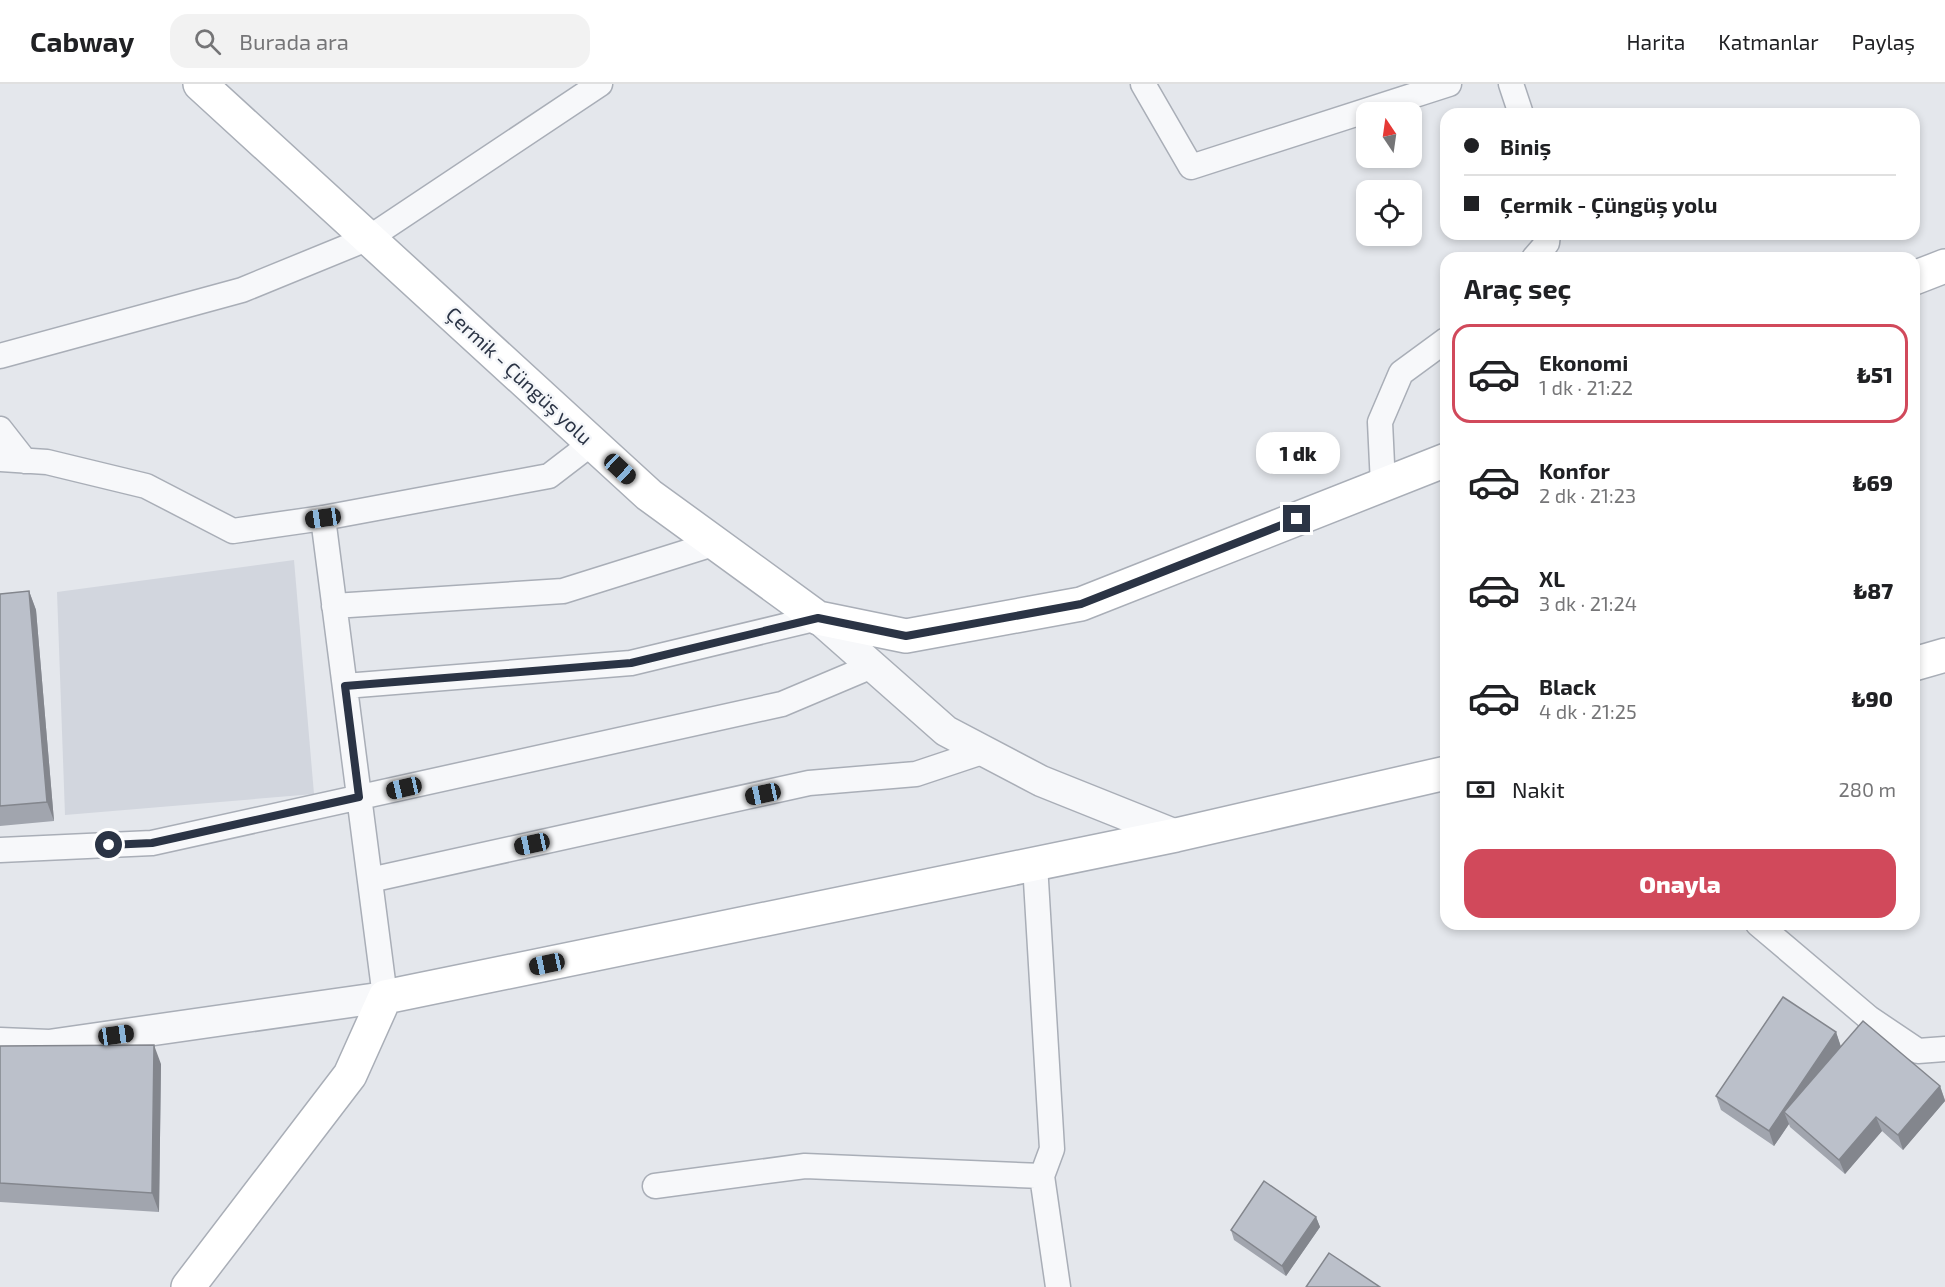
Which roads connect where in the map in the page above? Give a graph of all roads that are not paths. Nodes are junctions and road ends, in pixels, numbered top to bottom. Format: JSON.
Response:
{"nodes":[{"id":1,"x":200,"y":84,"type":"edge"},
{"id":2,"x":600,"y":84,"type":"edge"},
{"id":3,"x":1143,"y":84,"type":"edge"},
{"id":4,"x":1449,"y":84,"type":"edge"},
{"id":5,"x":1511,"y":84,"type":"edge"},
{"id":6,"x":1519,"y":108,"type":"edge"},
{"id":7,"x":369,"y":238,"type":"junction"},
{"id":8,"x":1548,"y":240,"type":"edge"},
{"id":9,"x":1540,"y":252,"type":"edge"},
{"id":10,"x":1945,"y":266,"type":"edge"},
{"id":11,"x":1920,"y":276,"type":"edge"},
{"id":12,"x":1440,"y":345,"type":"edge"},
{"id":13,"x":0,"y":356,"type":"edge"},
{"id":14,"x":0,"y":429,"type":"edge"},
{"id":15,"x":592,"y":443,"type":"junction"},
{"id":16,"x":0,"y":459,"type":"edge"},
{"id":17,"x":25,"y":461,"type":"junction"},
{"id":18,"x":1440,"y":462,"type":"edge"},
{"id":19,"x":1383,"y":485,"type":"junction"},
{"id":20,"x":323,"y":518,"type":"junction"},
{"id":21,"x":716,"y":543,"type":"junction"},
{"id":22,"x":334,"y":606,"type":"junction"},
{"id":23,"x":818,"y":618,"type":"junction"},
{"id":24,"x":1945,"y":656,"type":"edge"},
{"id":25,"x":1920,"y":662,"type":"edge"},
{"id":26,"x":872,"y":666,"type":"junction"},
{"id":27,"x":345,"y":686,"type":"junction"},
{"id":28,"x":985,"y":751,"type":"junction"},
{"id":29,"x":1440,"y":774,"type":"edge"},
{"id":30,"x":359,"y":797,"type":"junction"},
{"id":31,"x":1176,"y":835,"type":"junction"},
{"id":32,"x":0,"y":850,"type":"edge"},
{"id":33,"x":1035,"y":864,"type":"junction"},
{"id":34,"x":370,"y":880,"type":"junction"},
{"id":35,"x":1765,"y":930,"type":"edge"},
{"id":36,"x":385,"y":997,"type":"junction"},
{"id":37,"x":0,"y":1043,"type":"edge"},
{"id":38,"x":1945,"y":1049,"type":"edge"},
{"id":39,"x":1042,"y":1176,"type":"junction"},
{"id":40,"x":655,"y":1186,"type":"dead end"},
{"id":41,"x":188,"y":1287,"type":"edge"},
{"id":42,"x":1058,"y":1287,"type":"edge"}],
"edges":[{"from":1,"to":7,"type":"main road","name":"Çermik - Çüngüş yolu"},
{"from":2,"to":7,"type":"street"},
{"from":3,"to":4,"type":"street"},
{"from":5,"to":6,"type":"street"},
{"from":7,"to":13,"type":"street"},
{"from":7,"to":15,"type":"main road","name":"Çermik - Çüngüş yolu"},
{"from":8,"to":9,"type":"street"},
{"from":10,"to":11,"type":"main road"},
{"from":12,"to":19,"type":"street"},
{"from":14,"to":17,"type":"street"},
{"from":15,"to":20,"type":"street"},
{"from":15,"to":21,"type":"main road","name":"Çermik - Çüngüş yolu"},
{"from":16,"to":17,"type":"street"},
{"from":17,"to":20,"type":"street"},
{"from":18,"to":19,"type":"main road","name":"Çermik - Çüngüş yolu"},
{"from":19,"to":23,"type":"main road","name":"Çermik - Çüngüş yolu"},
{"from":20,"to":22,"type":"street"},
{"from":21,"to":22,"type":"street"},
{"from":21,"to":23,"type":"main road","name":"Çermik - Çüngüş yolu"},
{"from":22,"to":27,"type":"street"},
{"from":23,"to":26,"type":"street"},
{"from":23,"to":27,"type":"street"},
{"from":24,"to":25,"type":"main road"},
{"from":26,"to":28,"type":"street"},
{"from":26,"to":30,"type":"street"},
{"from":27,"to":30,"type":"street"},
{"from":28,"to":31,"type":"street"},
{"from":28,"to":34,"type":"street"},
{"from":29,"to":31,"type":"main road"},
{"from":30,"to":32,"type":"street"},
{"from":30,"to":34,"type":"street"},
{"from":31,"to":33,"type":"main road"},
{"from":33,"to":36,"type":"main road"},
{"from":33,"to":39,"type":"street"},
{"from":34,"to":36,"type":"street"},
{"from":35,"to":38,"type":"street"},
{"from":36,"to":37,"type":"street"},
{"from":36,"to":41,"type":"main road"},
{"from":39,"to":40,"type":"street"},
{"from":39,"to":42,"type":"street"}]}
